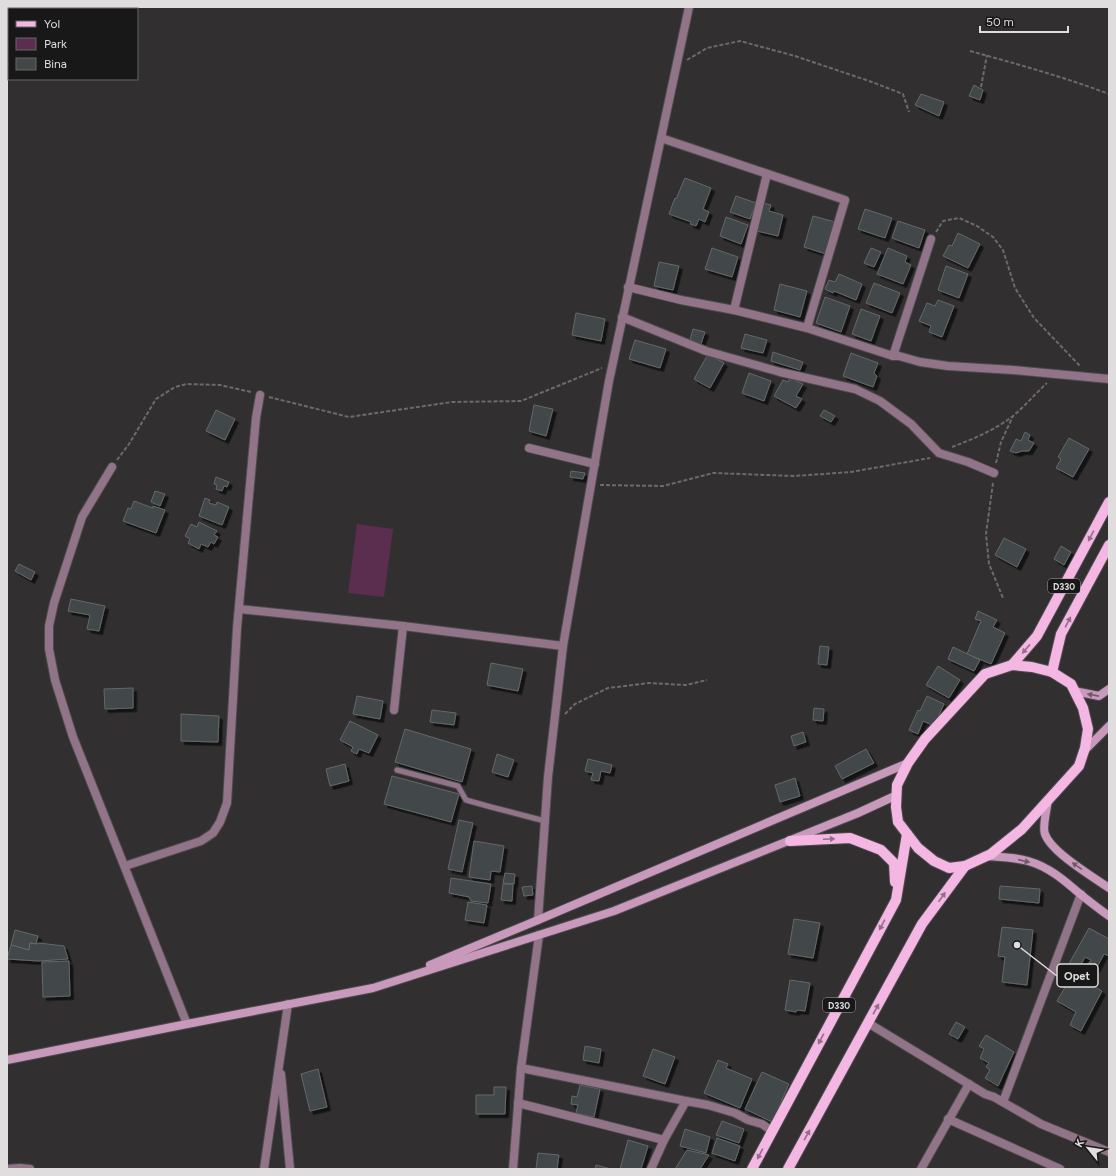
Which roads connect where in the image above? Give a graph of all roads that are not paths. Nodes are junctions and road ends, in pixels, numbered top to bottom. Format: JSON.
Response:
{"nodes":[{"id":1,"x":689,"y":7,"type":"edge"},
{"id":2,"x":661,"y":138,"type":"junction"},
{"id":3,"x":767,"y":174,"type":"junction"},
{"id":4,"x":931,"y":239,"type":"road end"},
{"id":5,"x":628,"y":287,"type":"junction"},
{"id":6,"x":734,"y":310,"type":"junction"},
{"id":7,"x":622,"y":317,"type":"junction"},
{"id":8,"x":807,"y":328,"type":"junction"},
{"id":9,"x":893,"y":356,"type":"junction"},
{"id":10,"x":1109,"y":379,"type":"edge"},
{"id":11,"x":260,"y":395,"type":"road end"},
{"id":12,"x":529,"y":448,"type":"dead end"},
{"id":13,"x":595,"y":464,"type":"junction"},
{"id":14,"x":112,"y":467,"type":"road end"},
{"id":15,"x":994,"y":473,"type":"road end"},
{"id":16,"x":1109,"y":502,"type":"edge"},
{"id":17,"x":1109,"y":545,"type":"edge"},
{"id":18,"x":239,"y":609,"type":"junction"},
{"id":19,"x":403,"y":626,"type":"junction"},
{"id":20,"x":563,"y":646,"type":"junction"},
{"id":21,"x":1012,"y":665,"type":"junction"},
{"id":22,"x":1052,"y":672,"type":"junction"},
{"id":23,"x":1109,"y":689,"type":"edge"},
{"id":24,"x":1074,"y":691,"type":"junction"},
{"id":25,"x":394,"y":710,"type":"dead end"},
{"id":26,"x":1109,"y":726,"type":"edge"},
{"id":27,"x":1084,"y":751,"type":"junction"},
{"id":28,"x":908,"y":763,"type":"junction"},
{"id":29,"x":397,"y":770,"type":"dead end"},
{"id":30,"x":897,"y":795,"type":"junction"},
{"id":31,"x":1048,"y":800,"type":"junction"},
{"id":32,"x":545,"y":821,"type":"junction"},
{"id":33,"x":907,"y":834,"type":"junction"},
{"id":34,"x":790,"y":840,"type":"junction"},
{"id":35,"x":985,"y":856,"type":"junction"},
{"id":36,"x":125,"y":866,"type":"junction"},
{"id":37,"x":966,"y":866,"type":"junction"},
{"id":38,"x":1109,"y":888,"type":"edge"},
{"id":39,"x":1081,"y":894,"type":"junction"},
{"id":40,"x":896,"y":900,"type":"junction"},
{"id":41,"x":1109,"y":916,"type":"edge"},
{"id":42,"x":538,"y":920,"type":"junction"},
{"id":43,"x":539,"y":935,"type":"junction"},
{"id":44,"x":373,"y":988,"type":"junction"},
{"id":45,"x":288,"y":1004,"type":"junction"},
{"id":46,"x":868,"y":1023,"type":"junction"},
{"id":47,"x":187,"y":1024,"type":"junction"},
{"id":48,"x":7,"y":1060,"type":"edge"},
{"id":49,"x":280,"y":1061,"type":"junction"},
{"id":50,"x":521,"y":1068,"type":"junction"},
{"id":51,"x":969,"y":1084,"type":"junction"},
{"id":52,"x":686,"y":1101,"type":"junction"},
{"id":53,"x":1002,"y":1102,"type":"junction"},
{"id":54,"x":518,"y":1103,"type":"junction"},
{"id":55,"x":948,"y":1119,"type":"junction"},
{"id":56,"x":772,"y":1131,"type":"junction"},
{"id":57,"x":664,"y":1140,"type":"junction"},
{"id":58,"x":1109,"y":1152,"type":"edge"},
{"id":59,"x":7,"y":1168,"type":"edge"},
{"id":60,"x":30,"y":1169,"type":"edge"},
{"id":61,"x":264,"y":1169,"type":"edge"},
{"id":62,"x":290,"y":1169,"type":"edge"},
{"id":63,"x":513,"y":1169,"type":"edge"},
{"id":64,"x":651,"y":1169,"type":"edge"},
{"id":65,"x":752,"y":1169,"type":"edge"},
{"id":66,"x":788,"y":1169,"type":"edge"},
{"id":67,"x":921,"y":1169,"type":"edge"},
{"id":68,"x":1060,"y":1169,"type":"edge"}],
"edges":[{"from":1,"to":2,"type":"street"},
{"from":2,"to":3,"type":"street"},
{"from":2,"to":5,"type":"street"},
{"from":3,"to":6,"type":"street"},
{"from":3,"to":8,"type":"street"},
{"from":4,"to":9,"type":"street"},
{"from":5,"to":6,"type":"street"},
{"from":5,"to":7,"type":"street"},
{"from":6,"to":8,"type":"street"},
{"from":7,"to":13,"type":"street"},
{"from":7,"to":15,"type":"street"},
{"from":8,"to":9,"type":"street"},
{"from":9,"to":10,"type":"street"},
{"from":11,"to":18,"type":"street"},
{"from":12,"to":13,"type":"street"},
{"from":13,"to":20,"type":"street"},
{"from":14,"to":36,"type":"street"},
{"from":16,"to":21,"type":"main road","number":"D330","one_way":true},
{"from":22,"to":17,"type":"main road","number":"D330","one_way":true},
{"from":18,"to":19,"type":"street"},
{"from":18,"to":36,"type":"street"},
{"from":19,"to":20,"type":"street"},
{"from":19,"to":25,"type":"street"},
{"from":20,"to":32,"type":"street"},
{"from":21,"to":22,"type":"main road"},
{"from":21,"to":28,"type":"main road"},
{"from":22,"to":24,"type":"main road"},
{"from":23,"to":24,"type":"main road","one_way":true},
{"from":24,"to":27,"type":"main road"},
{"from":26,"to":27,"type":"main road"},
{"from":27,"to":31,"type":"main road"},
{"from":28,"to":30,"type":"main road"},
{"from":28,"to":42,"type":"main road"},
{"from":29,"to":32,"type":"lane"},
{"from":30,"to":33,"type":"main road"},
{"from":30,"to":34,"type":"main road"},
{"from":31,"to":35,"type":"main road"},
{"from":38,"to":31,"type":"main road","one_way":true},
{"from":32,"to":42,"type":"street"},
{"from":33,"to":37,"type":"main road"},
{"from":33,"to":40,"type":"main road","number":"D330"},
{"from":34,"to":40,"type":"main road","one_way":true},
{"from":34,"to":43,"type":"main road"},
{"from":35,"to":37,"type":"main road"},
{"from":35,"to":39,"type":"main road","one_way":true},
{"from":36,"to":47,"type":"street"},
{"from":46,"to":37,"type":"main road","one_way":true},
{"from":39,"to":41,"type":"main road"},
{"from":39,"to":53,"type":"street"},
{"from":40,"to":56,"type":"main road","number":"D330","one_way":true},
{"from":42,"to":44,"type":"main road"},
{"from":43,"to":44,"type":"main road"},
{"from":43,"to":50,"type":"street"},
{"from":44,"to":45,"type":"main road"},
{"from":45,"to":47,"type":"main road"},
{"from":45,"to":49,"type":"street"},
{"from":46,"to":51,"type":"street"},
{"from":66,"to":46,"type":"main road","one_way":true},
{"from":47,"to":48,"type":"main road"},
{"from":49,"to":61,"type":"street"},
{"from":49,"to":62,"type":"street"},
{"from":50,"to":52,"type":"street"},
{"from":50,"to":54,"type":"street"},
{"from":51,"to":53,"type":"street"},
{"from":51,"to":55,"type":"street"},
{"from":52,"to":56,"type":"street"},
{"from":52,"to":57,"type":"street"},
{"from":53,"to":58,"type":"street"},
{"from":54,"to":57,"type":"street"},
{"from":54,"to":63,"type":"street"},
{"from":55,"to":67,"type":"street"},
{"from":55,"to":68,"type":"street"},
{"from":56,"to":65,"type":"main road","number":"D330","one_way":true},
{"from":57,"to":64,"type":"street"},
{"from":59,"to":60,"type":"street"}]}
